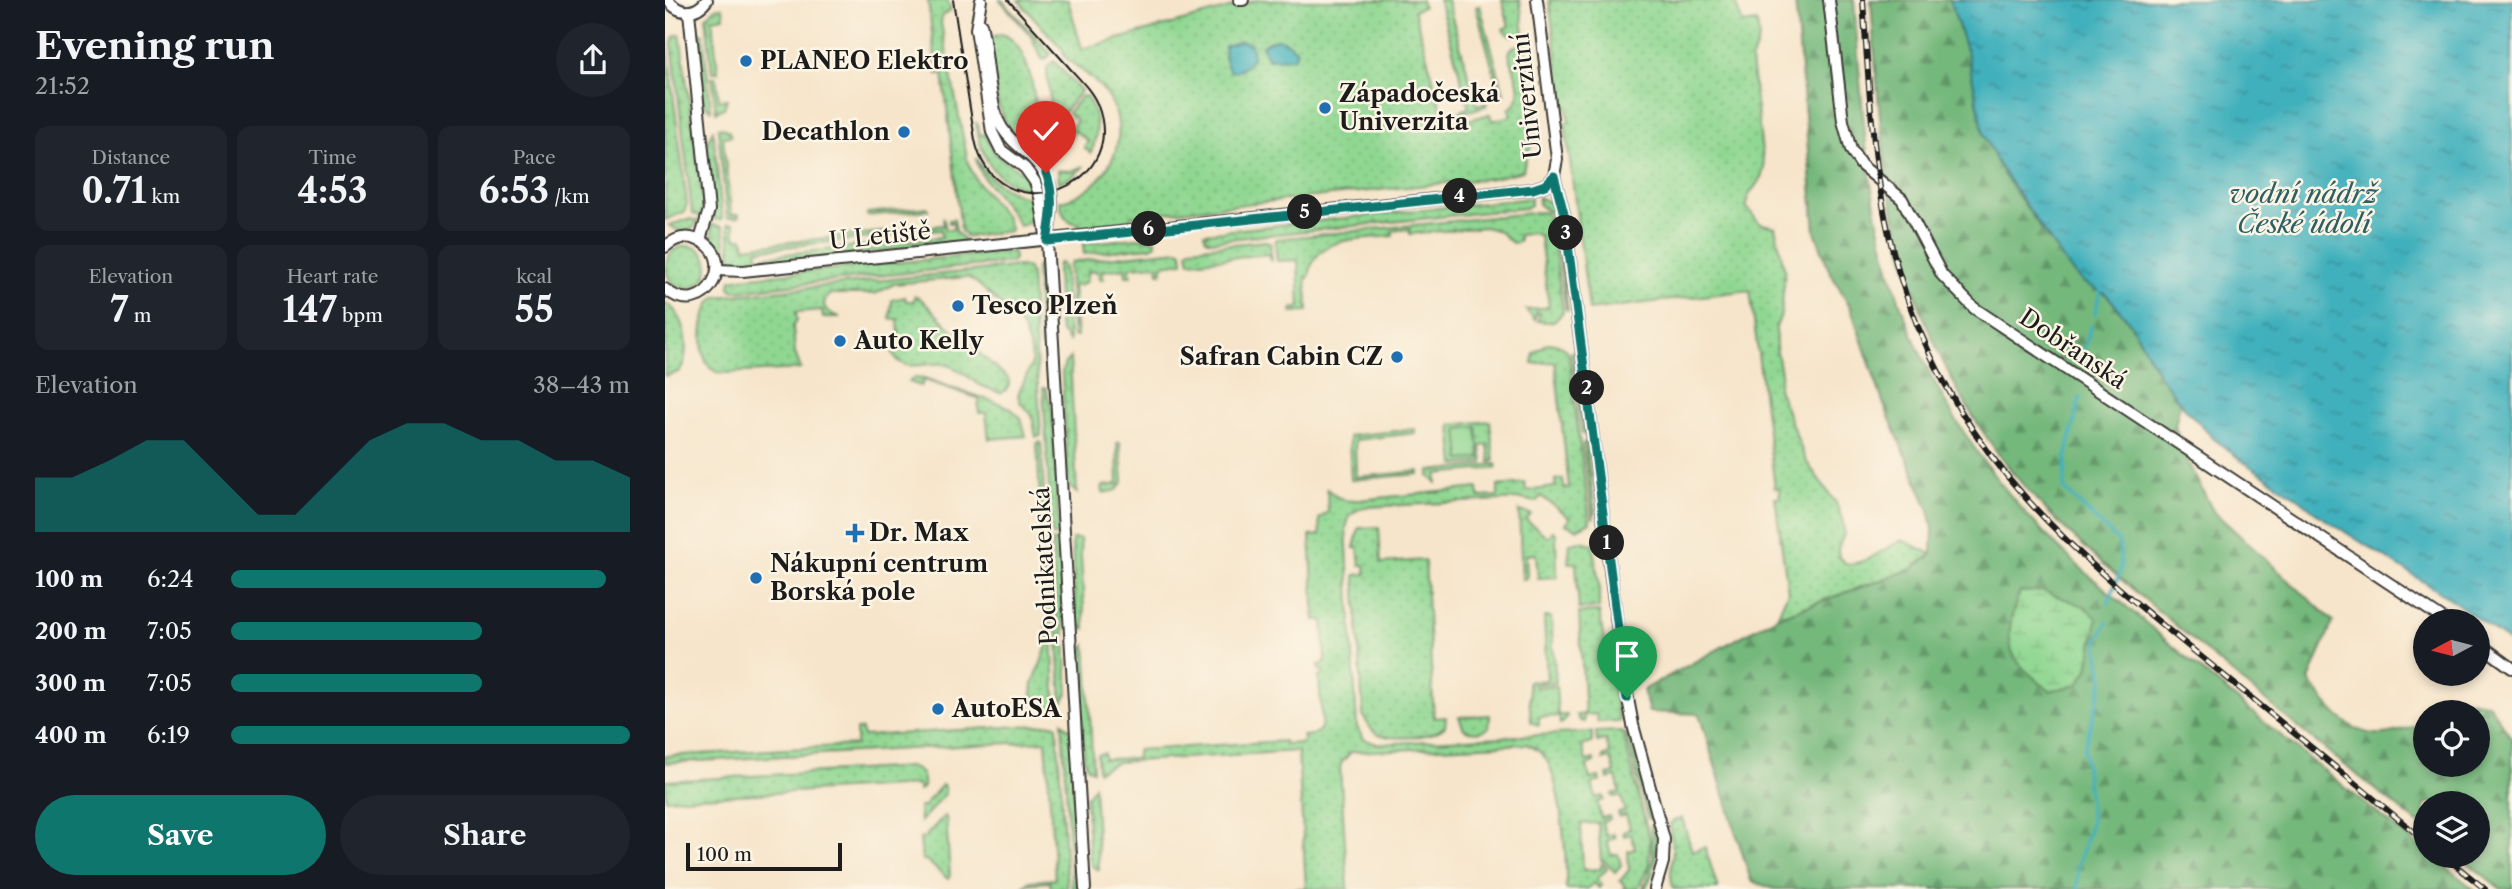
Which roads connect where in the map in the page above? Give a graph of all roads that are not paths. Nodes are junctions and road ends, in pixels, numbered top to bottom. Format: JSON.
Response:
{"nodes":[{"id":1,"x":667,"y":0,"type":"edge"},
{"id":2,"x":707,"y":0,"type":"edge"},
{"id":3,"x":981,"y":0,"type":"edge"},
{"id":4,"x":1537,"y":0,"type":"edge"},
{"id":5,"x":1829,"y":0,"type":"edge"},
{"id":6,"x":689,"y":12,"type":"junction"},
{"id":7,"x":1554,"y":176,"type":"junction"},
{"id":8,"x":700,"y":240,"type":"junction"},
{"id":9,"x":1047,"y":241,"type":"junction"},
{"id":10,"x":665,"y":247,"type":"edge"},
{"id":11,"x":717,"y":270,"type":"junction"},
{"id":12,"x":665,"y":289,"type":"edge"},
{"id":13,"x":2428,"y":609,"type":"edge"},
{"id":14,"x":2490,"y":652,"type":"edge"},
{"id":15,"x":2512,"y":668,"type":"edge"},
{"id":16,"x":1086,"y":889,"type":"edge"},
{"id":17,"x":1655,"y":889,"type":"edge"}],
"edges":[{"from":1,"to":6,"type":"street"},
{"from":2,"to":6,"type":"street"},
{"from":3,"to":9,"type":"street"},
{"from":4,"to":7,"type":"street","name":"Univerzitní"},
{"from":5,"to":13,"type":"street","name":"Dobřanská"},
{"from":6,"to":8,"type":"street"},
{"from":7,"to":9,"type":"street","name":"U Letiště"},
{"from":7,"to":17,"type":"street","name":"Univerzitní"},
{"from":8,"to":10,"type":"street"},
{"from":8,"to":11,"type":"street"},
{"from":9,"to":11,"type":"street","name":"U Letiště"},
{"from":9,"to":16,"type":"street","name":"Podnikatelská"},
{"from":11,"to":12,"type":"street"},
{"from":14,"to":15,"type":"street"}]}
